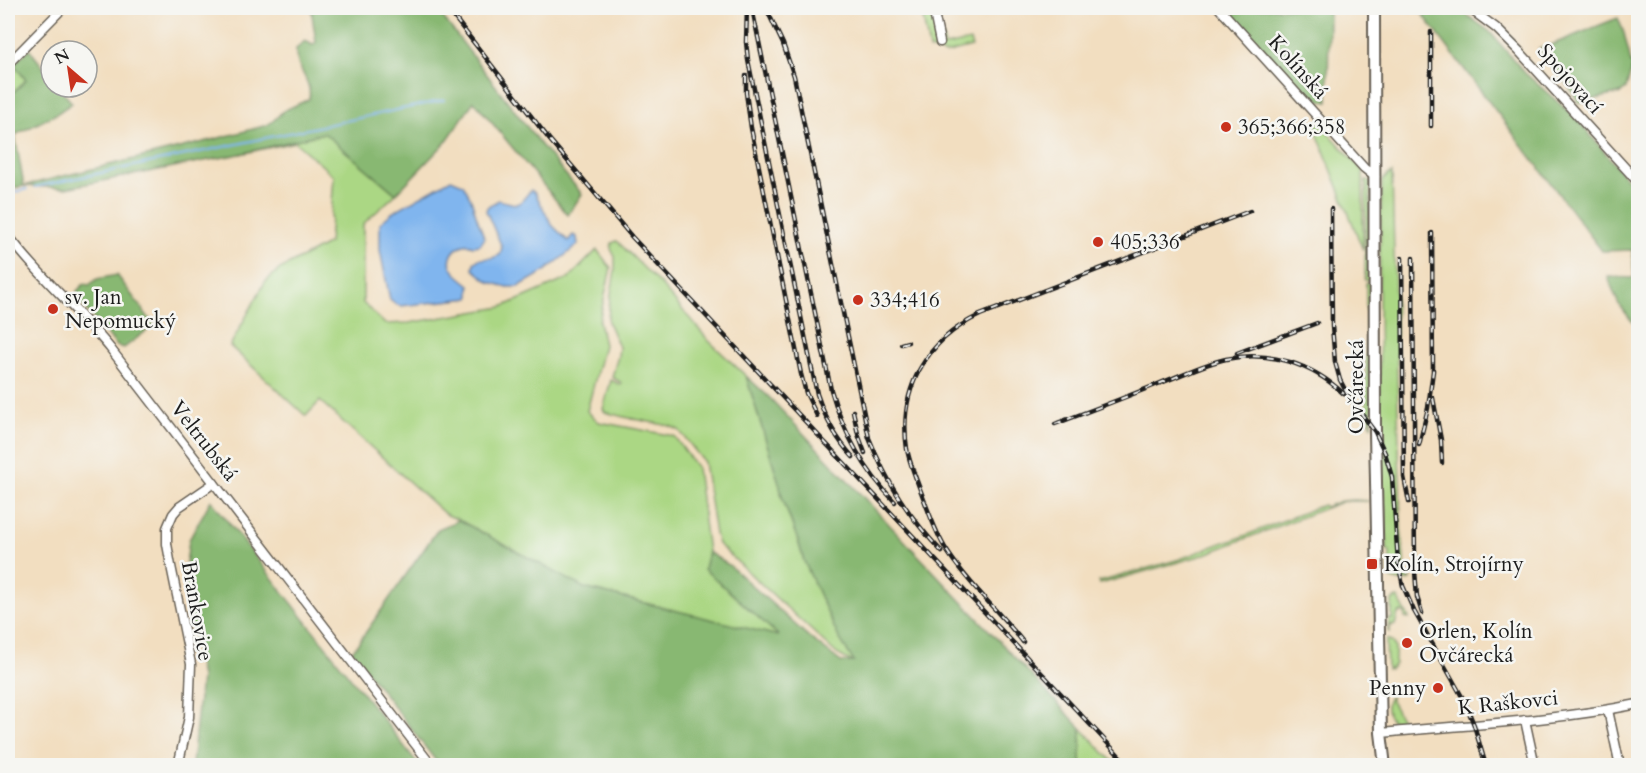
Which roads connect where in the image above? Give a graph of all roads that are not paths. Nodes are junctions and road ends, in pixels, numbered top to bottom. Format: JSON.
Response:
{"nodes":[{"id":1,"x":63,"y":8,"type":"edge"},
{"id":2,"x":933,"y":8,"type":"edge"},
{"id":3,"x":1219,"y":8,"type":"edge"},
{"id":4,"x":1374,"y":8,"type":"edge"},
{"id":5,"x":1469,"y":8,"type":"edge"},
{"id":6,"x":939,"y":42,"type":"dead end"},
{"id":7,"x":8,"y":64,"type":"edge"},
{"id":8,"x":1375,"y":177,"type":"junction"},
{"id":9,"x":1638,"y":182,"type":"edge"},
{"id":10,"x":8,"y":235,"type":"edge"},
{"id":11,"x":214,"y":483,"type":"junction"},
{"id":12,"x":1638,"y":704,"type":"edge"},
{"id":13,"x":1608,"y":710,"type":"junction"},
{"id":14,"x":1525,"y":720,"type":"junction"},
{"id":15,"x":1381,"y":733,"type":"junction"},
{"id":16,"x":177,"y":765,"type":"edge"},
{"id":17,"x":432,"y":765,"type":"edge"},
{"id":18,"x":1385,"y":765,"type":"edge"},
{"id":19,"x":1535,"y":765,"type":"edge"},
{"id":20,"x":1620,"y":765,"type":"edge"}],
"edges":[{"from":1,"to":7,"type":"street"},
{"from":2,"to":6,"type":"street"},
{"from":3,"to":8,"type":"street","name":"Kolínská"},
{"from":4,"to":8,"type":"main road","name":"Ovčárecká"},
{"from":5,"to":9,"type":"street","name":"Spojovací"},
{"from":8,"to":15,"type":"main road","name":"Ovčárecká"},
{"from":10,"to":11,"type":"street","name":"Veltrubská"},
{"from":11,"to":16,"type":"street","name":"Brankovice"},
{"from":11,"to":17,"type":"street","name":"Veltrubská"},
{"from":12,"to":13,"type":"street","name":"K Raškovci"},
{"from":13,"to":14,"type":"street","name":"K Raškovci"},
{"from":13,"to":20,"type":"street"},
{"from":14,"to":15,"type":"street","name":"K Raškovci"},
{"from":14,"to":19,"type":"street"},
{"from":15,"to":18,"type":"main road","name":"Ovčárecká"}]}
